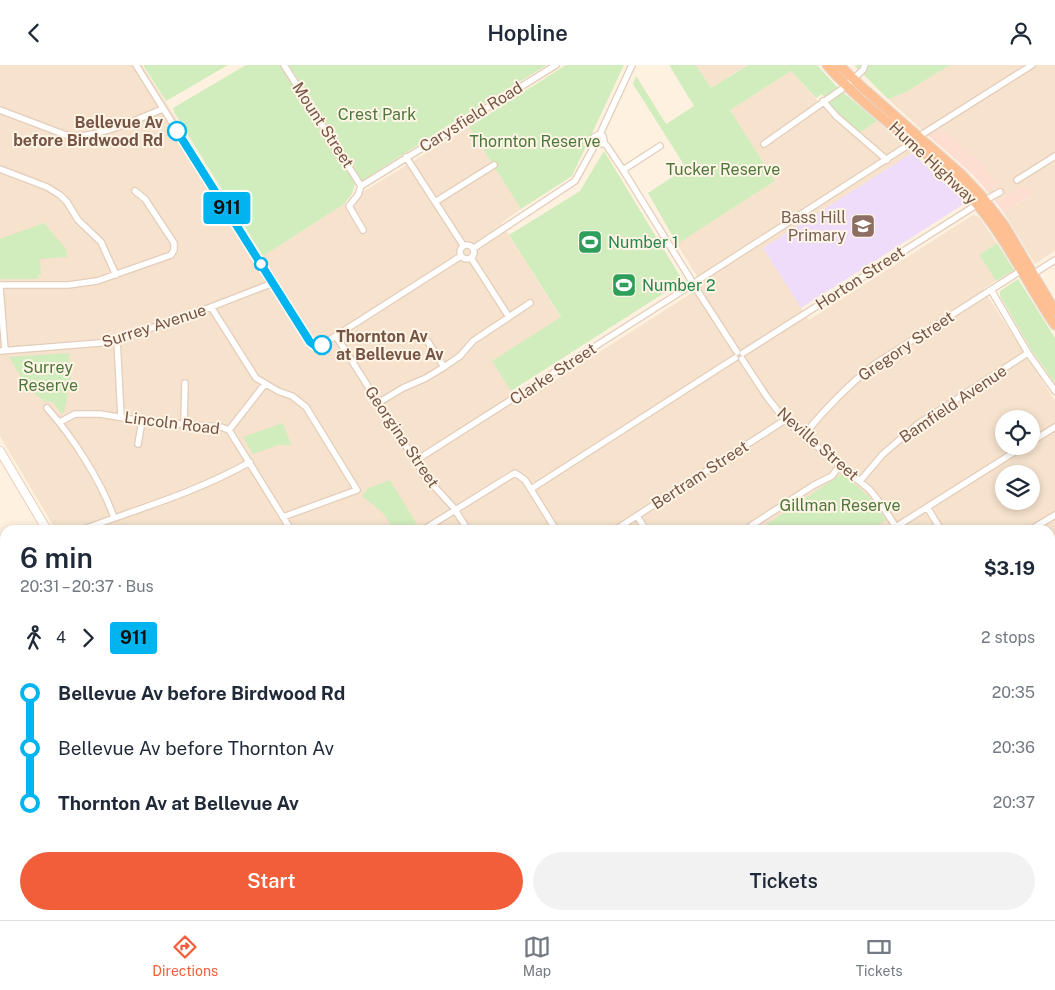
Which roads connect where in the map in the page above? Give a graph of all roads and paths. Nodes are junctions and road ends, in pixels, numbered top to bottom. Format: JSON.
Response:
{"nodes":[{"id":1,"x":136,"y":65,"type":"edge"},
{"id":2,"x":284,"y":65,"type":"edge"},
{"id":3,"x":556,"y":65,"type":"edge"},
{"id":4,"x":632,"y":65,"type":"edge"},
{"id":5,"x":827,"y":65,"type":"edge"},
{"id":6,"x":840,"y":65,"type":"edge"},
{"id":7,"x":865,"y":65,"type":"edge"},
{"id":8,"x":1032,"y":65,"type":"edge"},
{"id":9,"x":849,"y":82,"type":"junction"},
{"id":10,"x":823,"y":101,"type":"junction"},
{"id":11,"x":164,"y":109,"type":"junction"},
{"id":12,"x":0,"y":110,"type":"edge"},
{"id":13,"x":600,"y":134,"type":"junction"},
{"id":14,"x":916,"y":140,"type":"junction"},
{"id":15,"x":603,"y":142,"type":"junction"},
{"id":16,"x":596,"y":143,"type":"junction"},
{"id":17,"x":764,"y":144,"type":"dead end"},
{"id":18,"x":660,"y":146,"type":"dead end"},
{"id":19,"x":1055,"y":156,"type":"edge"},
{"id":20,"x":406,"y":157,"type":"junction"},
{"id":21,"x":887,"y":160,"type":"junction"},
{"id":22,"x":494,"y":165,"type":"dead end"},
{"id":23,"x":0,"y":169,"type":"edge"},
{"id":24,"x":623,"y":170,"type":"junction"},
{"id":25,"x":1017,"y":180,"type":"dead end"},
{"id":26,"x":361,"y":186,"type":"junction"},
{"id":27,"x":135,"y":191,"type":"dead end"},
{"id":28,"x":1000,"y":192,"type":"dead end"},
{"id":29,"x":435,"y":202,"type":"junction"},
{"id":30,"x":982,"y":203,"type":"junction"},
{"id":31,"x":363,"y":230,"type":"dead end"},
{"id":32,"x":463,"y":245,"type":"junction"},
{"id":33,"x":474,"y":248,"type":"junction"},
{"id":34,"x":461,"y":256,"type":"junction"},
{"id":35,"x":471,"y":258,"type":"junction"},
{"id":36,"x":1055,"y":260,"type":"edge"},
{"id":37,"x":1022,"y":271,"type":"junction"},
{"id":38,"x":1033,"y":274,"type":"junction"},
{"id":39,"x":116,"y":275,"type":"junction"},
{"id":40,"x":273,"y":283,"type":"junction"},
{"id":41,"x":693,"y":283,"type":"junction"},
{"id":42,"x":0,"y":287,"type":"edge"},
{"id":43,"x":991,"y":290,"type":"junction"},
{"id":44,"x":530,"y":303,"type":"dead end"},
{"id":45,"x":211,"y":307,"type":"junction"},
{"id":46,"x":1055,"y":311,"type":"edge"},
{"id":47,"x":508,"y":317,"type":"junction"},
{"id":48,"x":1055,"y":325,"type":"edge"},
{"id":49,"x":336,"y":336,"type":"junction"},
{"id":50,"x":118,"y":340,"type":"junction"},
{"id":51,"x":428,"y":342,"type":"dead end"},
{"id":52,"x":3,"y":351,"type":"edge"},
{"id":53,"x":1028,"y":353,"type":"junction"},
{"id":54,"x":739,"y":355,"type":"junction"},
{"id":55,"x":444,"y":367,"type":"junction"},
{"id":56,"x":186,"y":383,"type":"dead end"},
{"id":57,"x":265,"y":385,"type":"junction"},
{"id":58,"x":1055,"y":391,"type":"edge"},
{"id":59,"x":378,"y":403,"type":"junction"},
{"id":60,"x":48,"y":408,"type":"dead end"},
{"id":61,"x":121,"y":417,"type":"junction"},
{"id":62,"x":785,"y":420,"type":"junction"},
{"id":63,"x":142,"y":421,"type":"junction"},
{"id":64,"x":60,"y":422,"type":"junction"},
{"id":65,"x":184,"y":423,"type":"junction"},
{"id":66,"x":1055,"y":427,"type":"edge"},
{"id":67,"x":229,"y":430,"type":"junction"},
{"id":68,"x":803,"y":436,"type":"junction"},
{"id":69,"x":1040,"y":436,"type":"edge"},
{"id":70,"x":138,"y":444,"type":"dead end"},
{"id":71,"x":0,"y":451,"type":"edge"},
{"id":72,"x":1010,"y":455,"type":"edge"},
{"id":73,"x":415,"y":461,"type":"junction"},
{"id":74,"x":250,"y":462,"type":"junction"},
{"id":75,"x":840,"y":465,"type":"junction"},
{"id":76,"x":860,"y":481,"type":"junction"},
{"id":77,"x":530,"y":489,"type":"junction"},
{"id":78,"x":928,"y":507,"type":"junction"},
{"id":79,"x":455,"y":510,"type":"junction"},
{"id":80,"x":1055,"y":515,"type":"edge"},
{"id":81,"x":637,"y":516,"type":"junction"},
{"id":82,"x":284,"y":517,"type":"junction"},
{"id":83,"x":114,"y":518,"type":"junction"},
{"id":84,"x":44,"y":525,"type":"edge"},
{"id":85,"x":95,"y":525,"type":"edge"},
{"id":86,"x":288,"y":525,"type":"edge"},
{"id":87,"x":431,"y":525,"type":"edge"},
{"id":88,"x":465,"y":525,"type":"edge"},
{"id":89,"x":553,"y":525,"type":"edge"},
{"id":90,"x":623,"y":525,"type":"edge"},
{"id":91,"x":643,"y":525,"type":"edge"},
{"id":92,"x":752,"y":525,"type":"edge"},
{"id":93,"x":892,"y":525,"type":"edge"},
{"id":94,"x":900,"y":525,"type":"edge"},
{"id":95,"x":938,"y":525,"type":"edge"},
{"id":96,"x":1038,"y":525,"type":"edge"}],
"edges":[{"from":1,"to":11,"type":"street"},
{"from":2,"to":26,"type":"street","name":"Mount Street"},
{"from":3,"to":20,"type":"street","name":"Carysfield Road"},
{"from":4,"to":13,"type":"street"},
{"from":5,"to":9,"type":"highway","name":"Hume Highway"},
{"from":6,"to":9,"type":"highway","name":"Hume Highway"},
{"from":7,"to":9,"type":"street"},
{"from":8,"to":14,"type":"street","name":"Clarke Street"},
{"from":9,"to":10,"type":"street"},
{"from":9,"to":14,"type":"highway","name":"Hume Highway"},
{"from":10,"to":17,"type":"street"},
{"from":10,"to":21,"type":"street"},
{"from":11,"to":12,"type":"street"},
{"from":11,"to":40,"type":"street"},
{"from":13,"to":15,"type":"street"},
{"from":13,"to":16,"type":"street"},
{"from":14,"to":21,"type":"street","name":"Clarke Street"},
{"from":14,"to":30,"type":"highway","name":"Hume Highway"},
{"from":15,"to":16,"type":"street"},
{"from":15,"to":24,"type":"street","name":"Neville Street"},
{"from":16,"to":33,"type":"street"},
{"from":18,"to":24,"type":"street"},
{"from":19,"to":25,"type":"street"},
{"from":20,"to":26,"type":"street","name":"Carysfield Road"},
{"from":20,"to":29,"type":"street"},
{"from":21,"to":41,"type":"street","name":"Clarke Street"},
{"from":22,"to":29,"type":"street"},
{"from":23,"to":39,"type":"street"},
{"from":24,"to":41,"type":"street","name":"Neville Street"},
{"from":26,"to":31,"type":"street"},
{"from":27,"to":39,"type":"street"},
{"from":28,"to":30,"type":"street","name":"Horton Street"},
{"from":29,"to":32,"type":"street"},
{"from":30,"to":37,"type":"highway","name":"Hume Highway"},
{"from":30,"to":38,"type":"highway","name":"Hume Highway"},
{"from":30,"to":54,"type":"street","name":"Horton Street"},
{"from":32,"to":33,"type":"street"},
{"from":32,"to":34,"type":"street"},
{"from":33,"to":35,"type":"street"},
{"from":34,"to":35,"type":"street"},
{"from":34,"to":49,"type":"street"},
{"from":35,"to":47,"type":"street"},
{"from":36,"to":38,"type":"street"},
{"from":37,"to":43,"type":"street","name":"Gregory Street"},
{"from":37,"to":48,"type":"highway","name":"Hume Highway"},
{"from":38,"to":46,"type":"highway","name":"Hume Highway"},
{"from":39,"to":42,"type":"street"},
{"from":40,"to":45,"type":"street","name":"Surrey Avenue"},
{"from":40,"to":49,"type":"street"},
{"from":41,"to":54,"type":"street","name":"Neville Street"},
{"from":41,"to":73,"type":"street","name":"Clarke Street"},
{"from":42,"to":52,"type":"street"},
{"from":43,"to":53,"type":"street"},
{"from":43,"to":68,"type":"street","name":"Gregory Street"},
{"from":44,"to":47,"type":"street"},
{"from":45,"to":50,"type":"street","name":"Surrey Avenue"},
{"from":45,"to":57,"type":"street"},
{"from":47,"to":55,"type":"street"},
{"from":49,"to":59,"type":"street","name":"Georgina Street"},
{"from":50,"to":52,"type":"street","name":"Surrey Avenue"},
{"from":50,"to":61,"type":"street"},
{"from":51,"to":55,"type":"street"},
{"from":53,"to":58,"type":"street"},
{"from":53,"to":76,"type":"street","name":"Bamfield Avenue"},
{"from":54,"to":62,"type":"street","name":"Neville Street"},
{"from":54,"to":77,"type":"street","name":"Horton Street"},
{"from":55,"to":59,"type":"street"},
{"from":56,"to":65,"type":"street"},
{"from":57,"to":67,"type":"street"},
{"from":57,"to":82,"type":"street"},
{"from":59,"to":73,"type":"street","name":"Georgina Street"},
{"from":60,"to":64,"type":"street"},
{"from":61,"to":63,"type":"street","name":"Lincoln Road"},
{"from":61,"to":64,"type":"street","name":"Lincoln Road"},
{"from":62,"to":68,"type":"street","name":"Neville Street"},
{"from":62,"to":81,"type":"street","name":"Bertram Street"},
{"from":63,"to":65,"type":"street","name":"Lincoln Road"},
{"from":63,"to":70,"type":"street"},
{"from":64,"to":83,"type":"street"},
{"from":65,"to":67,"type":"street","name":"Lincoln Road"},
{"from":66,"to":69,"type":"street"},
{"from":67,"to":74,"type":"street","name":"Lincoln Road"},
{"from":68,"to":75,"type":"street","name":"Neville Street"},
{"from":71,"to":84,"type":"main road"},
{"from":72,"to":78,"type":"street"},
{"from":73,"to":79,"type":"street","name":"Georgina Street"},
{"from":74,"to":82,"type":"street","name":"Lincoln Road"},
{"from":74,"to":83,"type":"street"},
{"from":75,"to":76,"type":"street","name":"Neville Street"},
{"from":75,"to":92,"type":"street"},
{"from":76,"to":93,"type":"street","name":"Neville Street"},
{"from":77,"to":79,"type":"street"},
{"from":77,"to":89,"type":"street"},
{"from":78,"to":94,"type":"street"},
{"from":78,"to":95,"type":"street"},
{"from":79,"to":87,"type":"street"},
{"from":79,"to":88,"type":"street","name":"Georgina Street"},
{"from":80,"to":96,"type":"street"},
{"from":81,"to":90,"type":"street","name":"Bertram Street"},
{"from":81,"to":91,"type":"street"},
{"from":82,"to":86,"type":"street","name":"Lincoln Road"},
{"from":83,"to":85,"type":"street"}]}
